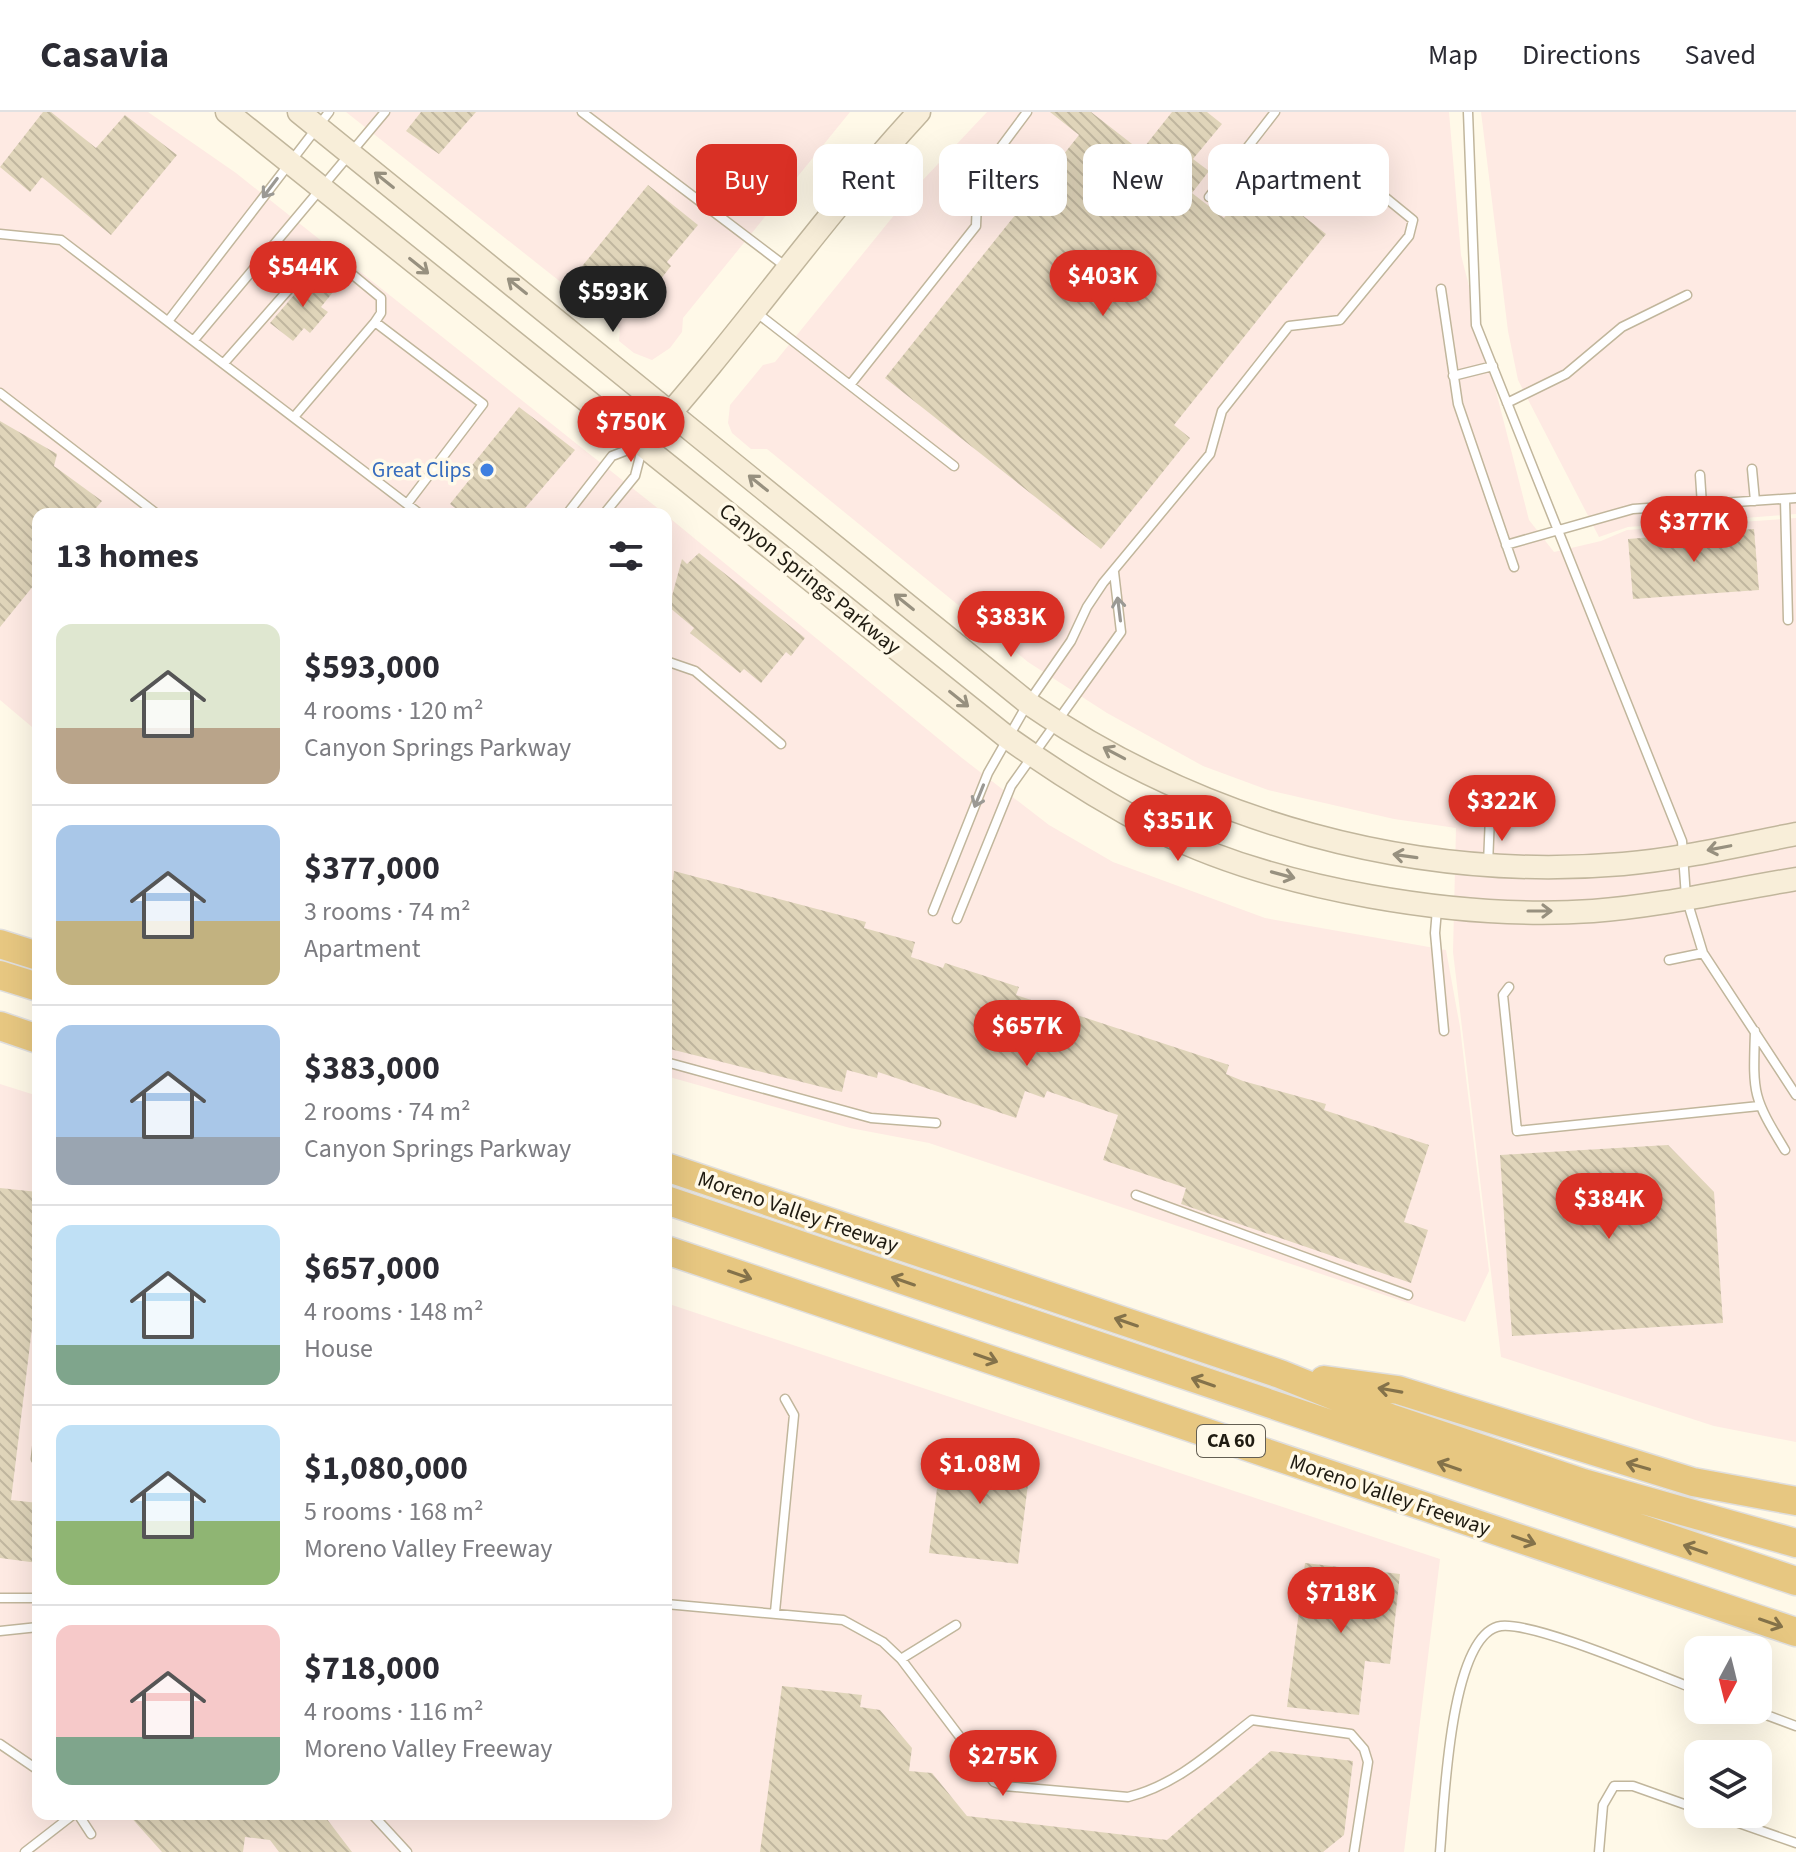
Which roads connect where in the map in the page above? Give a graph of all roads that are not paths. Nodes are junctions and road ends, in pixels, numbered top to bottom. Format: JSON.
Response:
{"nodes":[{"id":1,"x":227,"y":112,"type":"edge"},
{"id":2,"x":385,"y":112,"type":"edge"},
{"id":3,"x":582,"y":112,"type":"edge"},
{"id":4,"x":919,"y":112,"type":"edge"},
{"id":5,"x":1027,"y":112,"type":"edge"},
{"id":6,"x":1275,"y":112,"type":"edge"},
{"id":7,"x":1468,"y":112,"type":"edge"},
{"id":8,"x":315,"y":117,"type":"edge"},
{"id":9,"x":1250,"y":144,"type":"edge"},
{"id":10,"x":350,"y":153,"type":"junction"},
{"id":11,"x":290,"y":162,"type":"junction"},
{"id":12,"x":322,"y":187,"type":"junction"},
{"id":13,"x":1389,"y":200,"type":"edge"},
{"id":14,"x":0,"y":234,"type":"edge"},
{"id":15,"x":788,"y":268,"type":"junction"},
{"id":16,"x":1441,"y":289,"type":"dead end"},
{"id":17,"x":1687,"y":295,"type":"dead end"},
{"id":18,"x":753,"y":310,"type":"junction"},
{"id":19,"x":169,"y":320,"type":"junction"},
{"id":20,"x":375,"y":322,"type":"junction"},
{"id":21,"x":194,"y":340,"type":"junction"},
{"id":22,"x":224,"y":363,"type":"junction"},
{"id":23,"x":1493,"y":366,"type":"junction"},
{"id":24,"x":1453,"y":376,"type":"junction"},
{"id":25,"x":850,"y":385,"type":"junction"},
{"id":26,"x":0,"y":393,"type":"edge"},
{"id":27,"x":1507,"y":403,"type":"junction"},
{"id":28,"x":673,"y":411,"type":"junction"},
{"id":29,"x":294,"y":417,"type":"junction"},
{"id":30,"x":643,"y":444,"type":"junction"},
{"id":31,"x":954,"y":466,"type":"dead end"},
{"id":32,"x":1752,"y":469,"type":"dead end"},
{"id":33,"x":1700,"y":475,"type":"dead end"},
{"id":34,"x":1796,"y":498,"type":"edge"},
{"id":35,"x":1785,"y":499,"type":"junction"},
{"id":36,"x":1755,"y":501,"type":"junction"},
{"id":37,"x":407,"y":504,"type":"junction"},
{"id":38,"x":1702,"y":505,"type":"junction"},
{"id":39,"x":149,"y":508,"type":"edge"},
{"id":40,"x":412,"y":508,"type":"edge"},
{"id":41,"x":572,"y":508,"type":"edge"},
{"id":42,"x":609,"y":508,"type":"edge"},
{"id":43,"x":1557,"y":533,"type":"junction"},
{"id":44,"x":1506,"y":545,"type":"junction"},
{"id":45,"x":1514,"y":567,"type":"dead end"},
{"id":46,"x":1114,"y":572,"type":"junction"},
{"id":47,"x":1788,"y":620,"type":"dead end"},
{"id":48,"x":672,"y":663,"type":"edge"},
{"id":49,"x":1028,"y":703,"type":"junction"},
{"id":50,"x":1057,"y":722,"type":"junction"},
{"id":51,"x":1008,"y":738,"type":"junction"},
{"id":52,"x":781,"y":744,"type":"dead end"},
{"id":53,"x":1033,"y":756,"type":"junction"},
{"id":54,"x":1491,"y":792,"type":"dead end"},
{"id":55,"x":1796,"y":834,"type":"edge"},
{"id":56,"x":1682,"y":856,"type":"junction"},
{"id":57,"x":1488,"y":865,"type":"junction"},
{"id":58,"x":1796,"y":879,"type":"edge"},
{"id":59,"x":1686,"y":897,"type":"junction"},
{"id":60,"x":1438,"y":905,"type":"junction"},
{"id":61,"x":933,"y":911,"type":"dead end"},
{"id":62,"x":957,"y":919,"type":"dead end"},
{"id":63,"x":1703,"y":953,"type":"junction"},
{"id":64,"x":1669,"y":960,"type":"dead end"},
{"id":65,"x":0,"y":975,"type":"edge"},
{"id":66,"x":32,"y":985,"type":"edge"},
{"id":67,"x":1509,"y":987,"type":"dead end"},
{"id":68,"x":0,"y":1026,"type":"edge"},
{"id":69,"x":1755,"y":1030,"type":"junction"},
{"id":70,"x":1444,"y":1031,"type":"dead end"},
{"id":71,"x":32,"y":1037,"type":"edge"},
{"id":72,"x":672,"y":1064,"type":"edge"},
{"id":73,"x":1796,"y":1095,"type":"edge"},
{"id":74,"x":1759,"y":1106,"type":"junction"},
{"id":75,"x":936,"y":1123,"type":"dead end"},
{"id":76,"x":1785,"y":1150,"type":"dead end"},
{"id":77,"x":672,"y":1169,"type":"edge"},
{"id":78,"x":1136,"y":1195,"type":"dead end"},
{"id":79,"x":672,"y":1202,"type":"edge"},
{"id":80,"x":672,"y":1252,"type":"edge"},
{"id":81,"x":1408,"y":1295,"type":"dead end"},
{"id":82,"x":1280,"y":1374,"type":"junction"},
{"id":83,"x":785,"y":1399,"type":"dead end"},
{"id":84,"x":1796,"y":1501,"type":"edge"},
{"id":85,"x":1796,"y":1543,"type":"edge"},
{"id":86,"x":1796,"y":1581,"type":"edge"},
{"id":87,"x":0,"y":1598,"type":"edge"},
{"id":88,"x":32,"y":1598,"type":"edge"},
{"id":89,"x":672,"y":1604,"type":"edge"},
{"id":90,"x":775,"y":1612,"type":"junction"},
{"id":91,"x":956,"y":1625,"type":"dead end"},
{"id":92,"x":32,"y":1628,"type":"edge"},
{"id":93,"x":0,"y":1631,"type":"edge"},
{"id":94,"x":1796,"y":1632,"type":"edge"},
{"id":95,"x":901,"y":1659,"type":"junction"},
{"id":96,"x":1684,"y":1685,"type":"edge"},
{"id":97,"x":1772,"y":1717,"type":"edge"},
{"id":98,"x":1796,"y":1726,"type":"edge"},
{"id":99,"x":0,"y":1744,"type":"edge"},
{"id":100,"x":32,"y":1766,"type":"edge"},
{"id":101,"x":1684,"y":1804,"type":"edge"},
{"id":102,"x":68,"y":1820,"type":"edge"},
{"id":103,"x":80,"y":1820,"type":"edge"},
{"id":104,"x":378,"y":1820,"type":"edge"},
{"id":105,"x":1753,"y":1828,"type":"edge"},
{"id":106,"x":91,"y":1834,"type":"dead end"},
{"id":107,"x":1796,"y":1843,"type":"edge"},
{"id":108,"x":25,"y":1852,"type":"edge"},
{"id":109,"x":407,"y":1852,"type":"edge"},
{"id":110,"x":1354,"y":1852,"type":"edge"},
{"id":111,"x":1440,"y":1852,"type":"edge"},
{"id":112,"x":1599,"y":1852,"type":"edge"}],
"edges":[{"from":1,"to":11,"type":"street","name":"Canyon Springs Parkway"},
{"from":2,"to":10,"type":"lane"},
{"from":3,"to":15,"type":"lane"},
{"from":4,"to":15,"type":"street"},
{"from":5,"to":25,"type":"lane"},
{"from":6,"to":9,"type":"lane"},
{"from":7,"to":23,"type":"lane"},
{"from":8,"to":10,"type":"street","name":"Canyon Springs Parkway"},
{"from":8,"to":11,"type":"lane"},
{"from":10,"to":12,"type":"lane"},
{"from":28,"to":10,"type":"street","name":"Canyon Springs Parkway","one_way":true},
{"from":11,"to":12,"type":"street","name":"Canyon Springs Parkway"},
{"from":11,"to":19,"type":"lane","one_way":true},
{"from":12,"to":21,"type":"lane"},
{"from":12,"to":30,"type":"street","name":"Canyon Springs Parkway","one_way":true},
{"from":13,"to":46,"type":"lane"},
{"from":14,"to":19,"type":"lane"},
{"from":15,"to":18,"type":"street"},
{"from":16,"to":24,"type":"lane"},
{"from":17,"to":27,"type":"lane"},
{"from":18,"to":25,"type":"lane"},
{"from":18,"to":28,"type":"street"},
{"from":19,"to":21,"type":"lane"},
{"from":20,"to":22,"type":"lane"},
{"from":20,"to":29,"type":"lane"},
{"from":20,"to":37,"type":"lane"},
{"from":21,"to":22,"type":"lane"},
{"from":22,"to":29,"type":"lane"},
{"from":23,"to":24,"type":"lane"},
{"from":23,"to":27,"type":"lane"},
{"from":24,"to":44,"type":"lane"},
{"from":25,"to":31,"type":"lane"},
{"from":26,"to":39,"type":"lane"},
{"from":27,"to":43,"type":"lane"},
{"from":28,"to":30,"type":"street"},
{"from":49,"to":28,"type":"street","name":"Canyon Springs Parkway","one_way":true},
{"from":29,"to":37,"type":"lane"},
{"from":30,"to":41,"type":"lane"},
{"from":30,"to":42,"type":"lane"},
{"from":30,"to":51,"type":"street","name":"Canyon Springs Parkway","one_way":true},
{"from":32,"to":36,"type":"lane"},
{"from":33,"to":38,"type":"lane"},
{"from":34,"to":35,"type":"lane"},
{"from":35,"to":36,"type":"lane"},
{"from":35,"to":47,"type":"lane"},
{"from":36,"to":38,"type":"lane"},
{"from":37,"to":40,"type":"lane"},
{"from":38,"to":43,"type":"lane"},
{"from":43,"to":44,"type":"lane"},
{"from":43,"to":56,"type":"lane"},
{"from":44,"to":45,"type":"lane"},
{"from":46,"to":49,"type":"lane"},
{"from":50,"to":46,"type":"lane","one_way":true},
{"from":48,"to":52,"type":"lane"},
{"from":49,"to":50,"type":"street","name":"Canyon Springs Parkway"},
{"from":49,"to":51,"type":"lane"},
{"from":50,"to":53,"type":"lane"},
{"from":57,"to":50,"type":"street","name":"Canyon Springs Parkway","one_way":true},
{"from":51,"to":53,"type":"street","name":"Canyon Springs Parkway"},
{"from":51,"to":61,"type":"lane","one_way":true},
{"from":53,"to":60,"type":"street","name":"Canyon Springs Parkway","one_way":true},
{"from":53,"to":62,"type":"lane"},
{"from":54,"to":57,"type":"lane"},
{"from":55,"to":56,"type":"street","name":"Canyon Springs Parkway","one_way":true},
{"from":56,"to":57,"type":"street","name":"Canyon Springs Parkway"},
{"from":56,"to":59,"type":"lane"},
{"from":58,"to":59,"type":"street","name":"Canyon Springs Parkway"},
{"from":60,"to":59,"type":"street","name":"Canyon Springs Parkway","one_way":true},
{"from":59,"to":63,"type":"lane"},
{"from":60,"to":70,"type":"lane"},
{"from":63,"to":64,"type":"lane"},
{"from":63,"to":69,"type":"lane"},
{"from":65,"to":66,"type":"highway"},
{"from":67,"to":74,"type":"lane"},
{"from":68,"to":71,"type":"highway"},
{"from":69,"to":73,"type":"lane"},
{"from":69,"to":74,"type":"lane"},
{"from":72,"to":75,"type":"lane"},
{"from":74,"to":76,"type":"lane"},
{"from":82,"to":77,"type":"highway","name":"Moreno Valley Freeway","one_way":true},
{"from":78,"to":81,"type":"lane"},
{"from":86,"to":79,"type":"highway","one_way":true},
{"from":80,"to":94,"type":"highway","name":"Moreno Valley Freeway","number":"CA 60","one_way":true},
{"from":84,"to":82,"type":"highway","one_way":true},
{"from":82,"to":85,"type":"highway","name":"Moreno Valley Freeway"},
{"from":83,"to":90,"type":"lane"},
{"from":87,"to":88,"type":"lane"},
{"from":89,"to":90,"type":"lane"},
{"from":90,"to":95,"type":"lane"},
{"from":91,"to":95,"type":"lane"},
{"from":92,"to":93,"type":"lane"},
{"from":95,"to":110,"type":"lane"},
{"from":96,"to":111,"type":"lane"},
{"from":97,"to":98,"type":"lane"},
{"from":99,"to":100,"type":"lane"},
{"from":101,"to":112,"type":"lane"},
{"from":102,"to":108,"type":"lane"},
{"from":103,"to":106,"type":"lane"},
{"from":104,"to":109,"type":"lane"},
{"from":105,"to":107,"type":"lane"}]}
